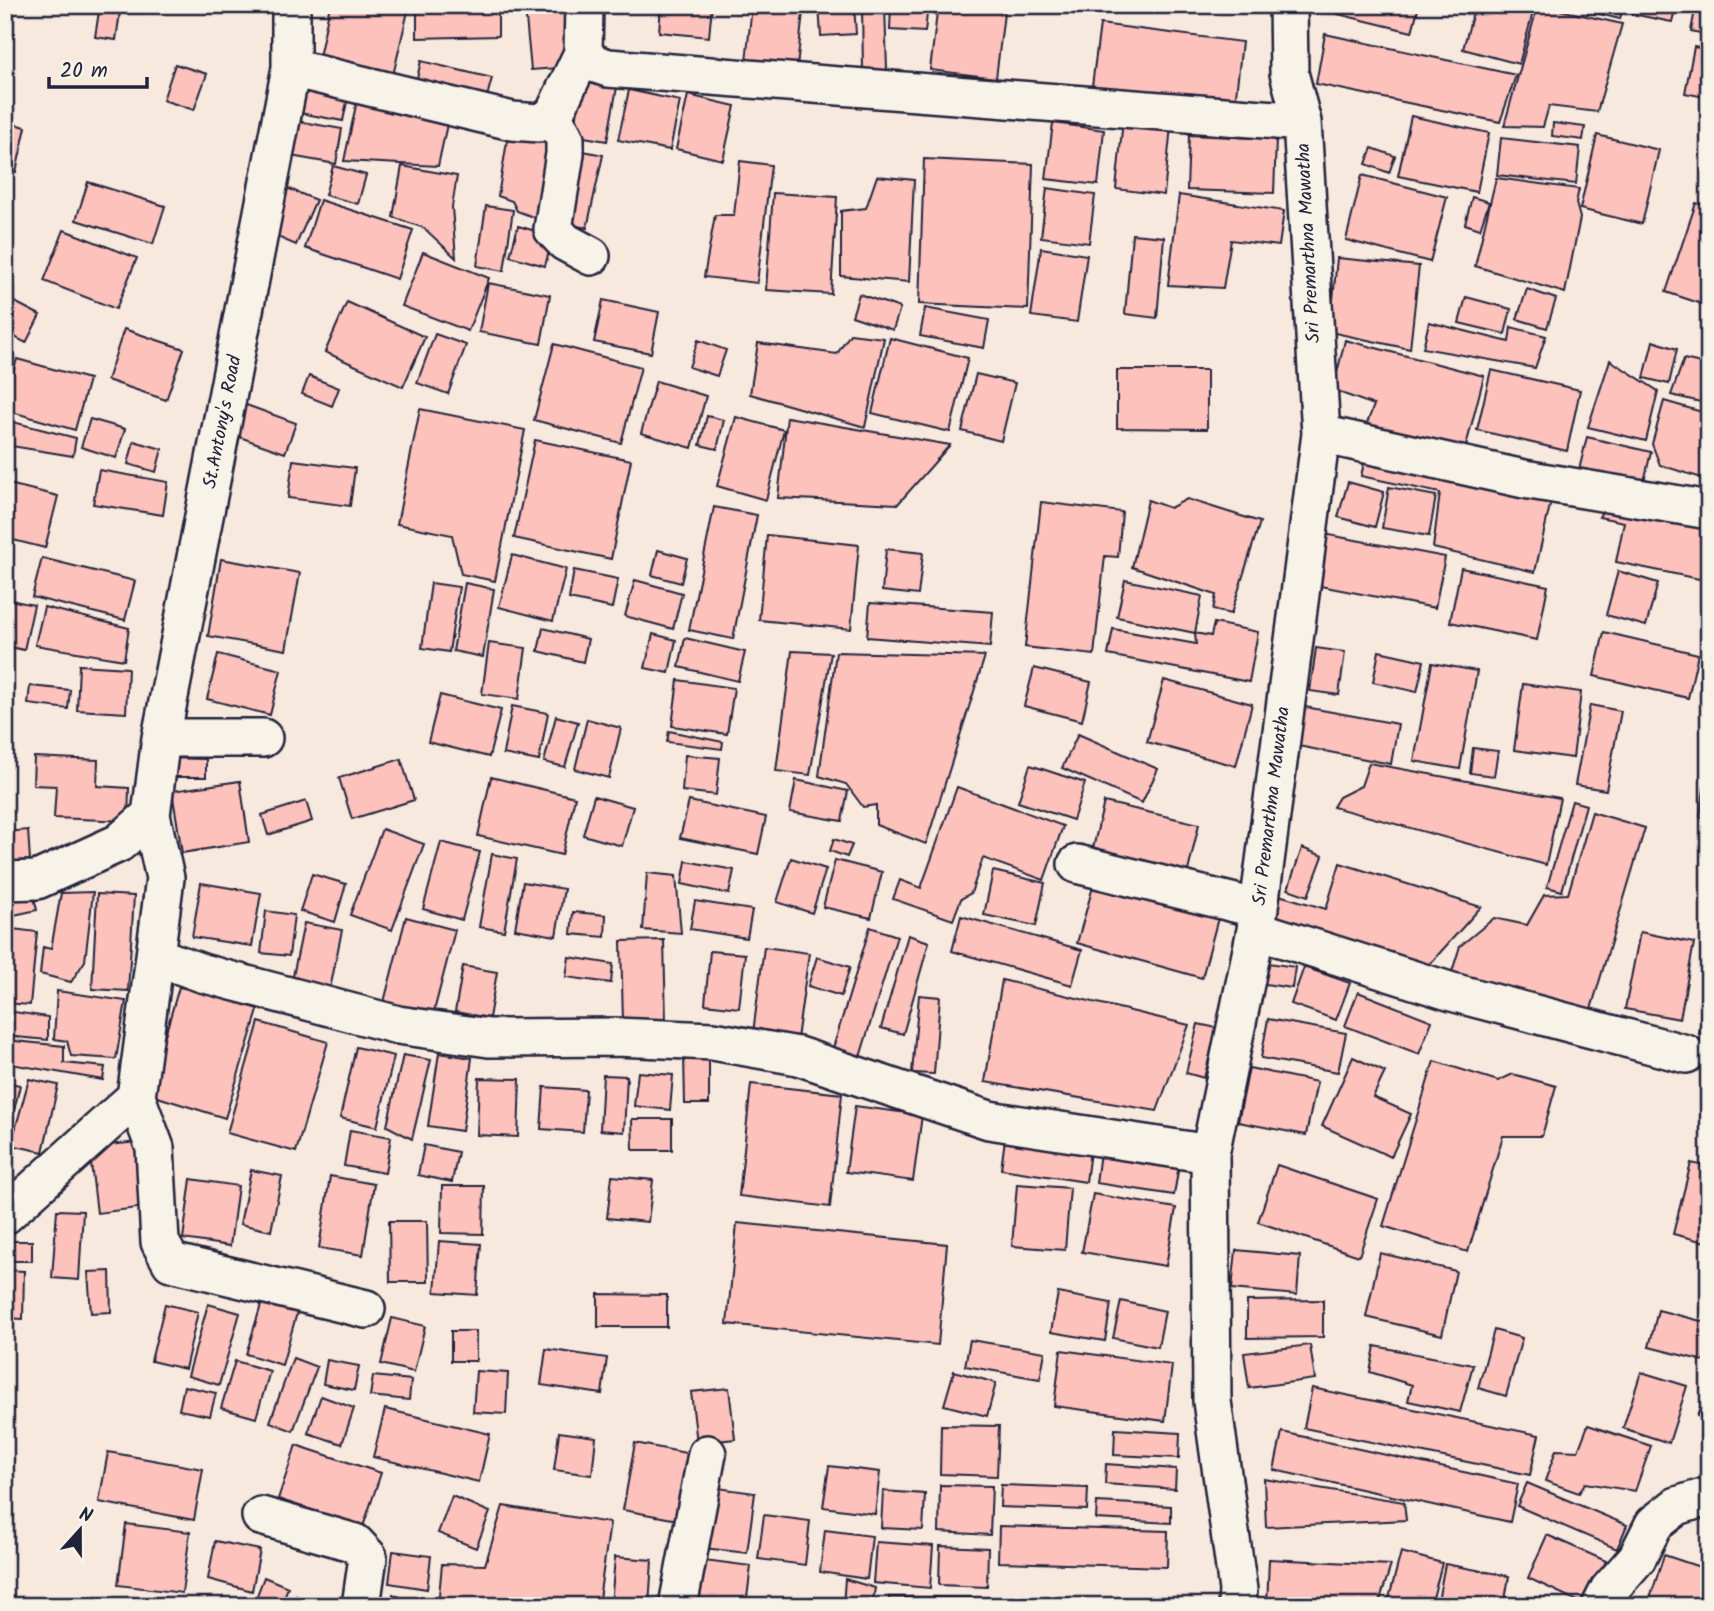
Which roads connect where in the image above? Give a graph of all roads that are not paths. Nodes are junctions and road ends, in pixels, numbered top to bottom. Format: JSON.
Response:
{"nodes":[{"id":1,"x":291,"y":5,"type":"edge"},
{"id":2,"x":584,"y":5,"type":"edge"},
{"id":3,"x":1288,"y":5,"type":"edge"},
{"id":4,"x":583,"y":53,"type":"junction"},
{"id":5,"x":291,"y":68,"type":"junction"},
{"id":6,"x":553,"y":116,"type":"junction"},
{"id":7,"x":1302,"y":122,"type":"junction"},
{"id":8,"x":591,"y":256,"type":"dead end"},
{"id":9,"x":1321,"y":435,"type":"junction"},
{"id":10,"x":1709,"y":510,"type":"edge"},
{"id":11,"x":161,"y":738,"type":"junction"},
{"id":12,"x":263,"y":738,"type":"dead end"},
{"id":13,"x":151,"y":815,"type":"junction"},
{"id":14,"x":1077,"y":863,"type":"dead end"},
{"id":15,"x":5,"y":881,"type":"edge"},
{"id":16,"x":1257,"y":920,"type":"junction"},
{"id":17,"x":155,"y":956,"type":"junction"},
{"id":18,"x":1686,"y":1054,"type":"dead end"},
{"id":19,"x":136,"y":1097,"type":"junction"},
{"id":20,"x":1210,"y":1154,"type":"junction"},
{"id":21,"x":5,"y":1215,"type":"edge"},
{"id":22,"x":366,"y":1310,"type":"dead end"},
{"id":23,"x":707,"y":1454,"type":"dead end"},
{"id":24,"x":1709,"y":1496,"type":"edge"},
{"id":25,"x":261,"y":1516,"type":"dead end"},
{"id":26,"x":361,"y":1606,"type":"edge"},
{"id":27,"x":678,"y":1606,"type":"edge"},
{"id":28,"x":1237,"y":1606,"type":"edge"},
{"id":29,"x":1601,"y":1606,"type":"edge"}],
"edges":[{"from":1,"to":5,"type":"street","name":"St.Antony's Road"},
{"from":2,"to":4,"type":"street"},
{"from":3,"to":7,"type":"street","name":"Sri Premarthna Mawatha"},
{"from":4,"to":6,"type":"street"},
{"from":4,"to":7,"type":"street"},
{"from":5,"to":6,"type":"street"},
{"from":5,"to":11,"type":"street","name":"St.Antony's Road"},
{"from":6,"to":8,"type":"street"},
{"from":7,"to":9,"type":"street","name":"Sri Premarthna Mawatha"},
{"from":9,"to":10,"type":"street"},
{"from":9,"to":16,"type":"street","name":"Sri Premarthna Mawatha"},
{"from":11,"to":12,"type":"street"},
{"from":11,"to":13,"type":"street"},
{"from":13,"to":15,"type":"street"},
{"from":13,"to":17,"type":"street"},
{"from":14,"to":16,"type":"street"},
{"from":16,"to":18,"type":"street"},
{"from":16,"to":20,"type":"street","name":"Sri Premarthna Mawatha"},
{"from":17,"to":19,"type":"street"},
{"from":17,"to":20,"type":"street"},
{"from":19,"to":21,"type":"street"},
{"from":19,"to":22,"type":"street"},
{"from":20,"to":28,"type":"street","name":"Sri Premarthna Mawatha"},
{"from":23,"to":27,"type":"street"},
{"from":24,"to":29,"type":"street"},
{"from":25,"to":26,"type":"street"}]}
